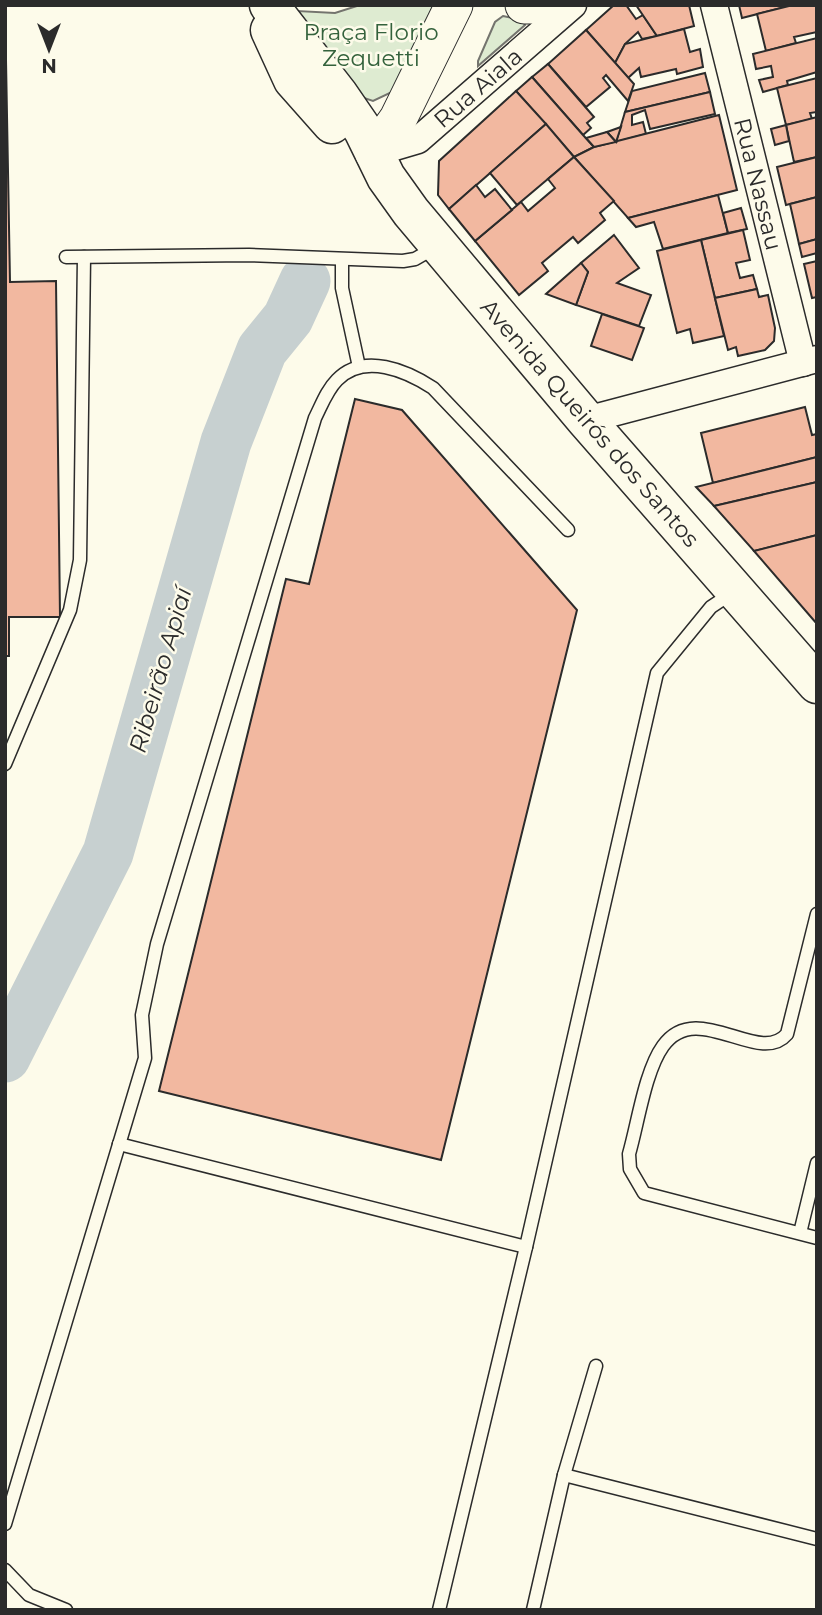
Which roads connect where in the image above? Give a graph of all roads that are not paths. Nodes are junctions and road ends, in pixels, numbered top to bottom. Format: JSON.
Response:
{"nodes":[{"id":1,"x":260,"y":5,"type":"edge"},
{"id":2,"x":269,"y":5,"type":"edge"},
{"id":3,"x":454,"y":5,"type":"edge"},
{"id":4,"x":524,"y":5,"type":"edge"},
{"id":5,"x":555,"y":5,"type":"edge"},
{"id":6,"x":573,"y":5,"type":"edge"},
{"id":7,"x":714,"y":5,"type":"edge"},
{"id":8,"x":374,"y":153,"type":"junction"},
{"id":9,"x":439,"y":246,"type":"junction"},
{"id":10,"x":66,"y":257,"type":"dead end"},
{"id":11,"x":84,"y":257,"type":"junction"},
{"id":12,"x":342,"y":260,"type":"junction"},
{"id":13,"x":810,"y":361,"type":"edge"},
{"id":14,"x":359,"y":367,"type":"junction"},
{"id":15,"x":586,"y":420,"type":"junction"},
{"id":16,"x":568,"y":530,"type":"dead end"},
{"id":17,"x":735,"y":591,"type":"junction"},
{"id":18,"x":817,"y":684,"type":"edge"},
{"id":19,"x":5,"y":764,"type":"edge"},
{"id":20,"x":817,"y":914,"type":"edge"},
{"id":21,"x":119,"y":1144,"type":"junction"},
{"id":22,"x":817,"y":1163,"type":"edge"},
{"id":23,"x":800,"y":1233,"type":"junction"},
{"id":24,"x":817,"y":1238,"type":"edge"},
{"id":25,"x":526,"y":1247,"type":"junction"},
{"id":26,"x":596,"y":1366,"type":"dead end"},
{"id":27,"x":564,"y":1475,"type":"junction"},
{"id":28,"x":5,"y":1524,"type":"edge"},
{"id":29,"x":817,"y":1539,"type":"edge"},
{"id":30,"x":5,"y":1570,"type":"edge"},
{"id":31,"x":66,"y":1610,"type":"edge"},
{"id":32,"x":439,"y":1610,"type":"edge"},
{"id":33,"x":533,"y":1610,"type":"edge"}],
"edges":[{"from":1,"to":8,"type":"main road","name":"Avenida Queirós dos Santos"},
{"from":2,"to":8,"type":"main road","name":"Avenida Queirós dos Santos"},
{"from":3,"to":8,"type":"main road"},
{"from":4,"to":5,"type":"main road"},
{"from":6,"to":8,"type":"street","name":"Rua Aiala"},
{"from":7,"to":13,"type":"street","name":"Rua Nassau"},
{"from":8,"to":9,"type":"main road","name":"Avenida Queirós dos Santos"},
{"from":9,"to":12,"type":"lane"},
{"from":9,"to":15,"type":"main road","name":"Avenida Queirós dos Santos"},
{"from":10,"to":11,"type":"lane"},
{"from":11,"to":12,"type":"lane"},
{"from":11,"to":19,"type":"lane"},
{"from":12,"to":14,"type":"lane"},
{"from":13,"to":15,"type":"street"},
{"from":14,"to":16,"type":"lane"},
{"from":14,"to":21,"type":"lane"},
{"from":15,"to":17,"type":"main road","name":"Avenida Queirós dos Santos"},
{"from":17,"to":18,"type":"main road","name":"Avenida Queirós dos Santos"},
{"from":17,"to":25,"type":"lane"},
{"from":20,"to":23,"type":"lane"},
{"from":21,"to":25,"type":"lane"},
{"from":21,"to":28,"type":"lane"},
{"from":22,"to":23,"type":"lane"},
{"from":23,"to":24,"type":"lane"},
{"from":25,"to":32,"type":"lane"},
{"from":26,"to":27,"type":"lane"},
{"from":27,"to":29,"type":"lane"},
{"from":27,"to":33,"type":"lane"},
{"from":30,"to":31,"type":"lane"}]}
